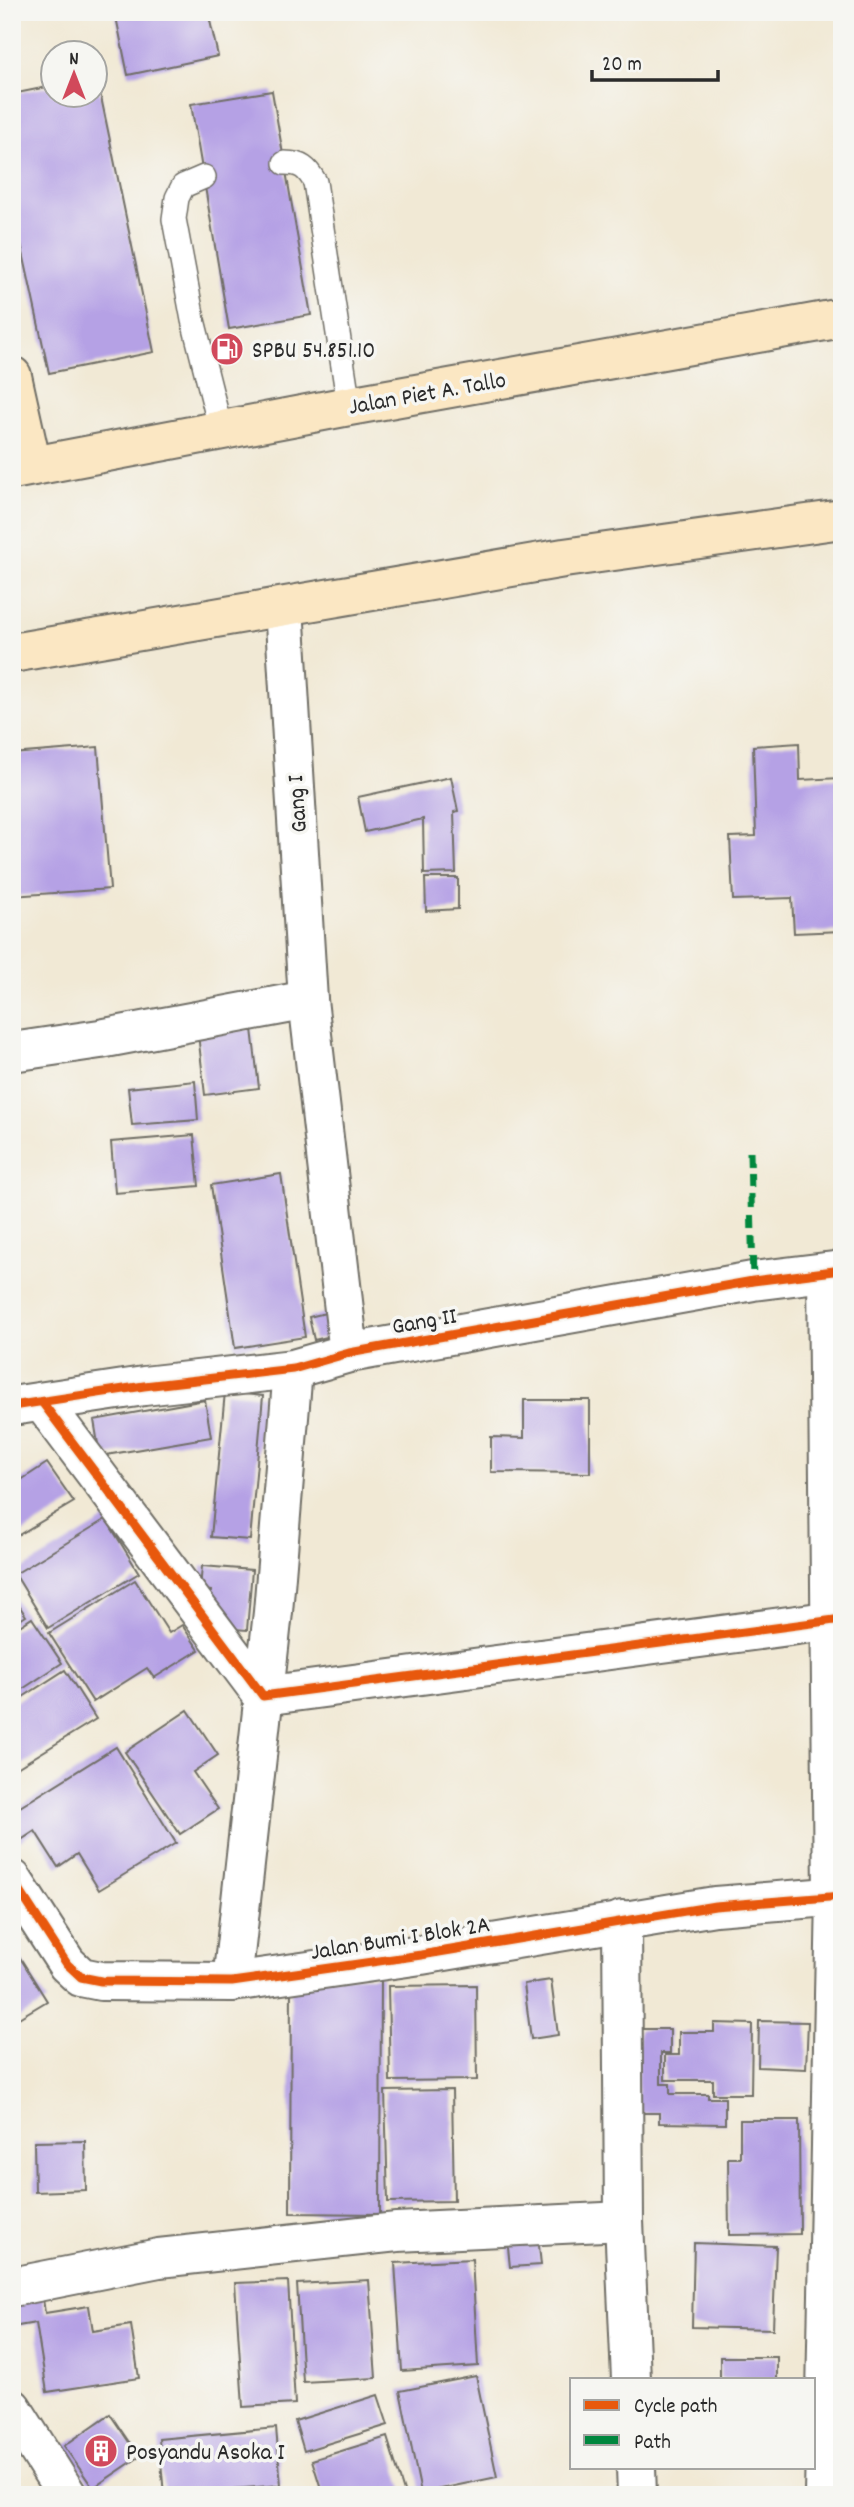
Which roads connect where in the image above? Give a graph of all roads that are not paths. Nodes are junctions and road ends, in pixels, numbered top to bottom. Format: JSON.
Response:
{"nodes":[{"id":1,"x":285,"y":163,"type":"dead end"},
{"id":2,"x":204,"y":177,"type":"dead end"},
{"id":3,"x":842,"y":318,"type":"edge"},
{"id":4,"x":12,"y":376,"type":"edge"},
{"id":5,"x":349,"y":406,"type":"junction"},
{"id":6,"x":221,"y":431,"type":"junction"},
{"id":7,"x":22,"y":468,"type":"edge"},
{"id":8,"x":842,"y":519,"type":"edge"},
{"id":9,"x":284,"y":607,"type":"junction"},
{"id":10,"x":12,"y":653,"type":"edge"},
{"id":11,"x":308,"y":1000,"type":"junction"},
{"id":12,"x":12,"y":1052,"type":"edge"},
{"id":13,"x":834,"y":1271,"type":"edge"},
{"id":14,"x":349,"y":1353,"type":"junction"},
{"id":15,"x":293,"y":1369,"type":"junction"},
{"id":16,"x":27,"y":1404,"type":"edge"},
{"id":17,"x":836,"y":1619,"type":"edge"},
{"id":18,"x":263,"y":1696,"type":"junction"},
{"id":19,"x":12,"y":1879,"type":"edge"},
{"id":20,"x":837,"y":1896,"type":"edge"},
{"id":21,"x":622,"y":1920,"type":"junction"},
{"id":22,"x":232,"y":1982,"type":"junction"},
{"id":23,"x":624,"y":2221,"type":"junction"},
{"id":24,"x":12,"y":2287,"type":"edge"},
{"id":25,"x":631,"y":2378,"type":"edge"},
{"id":26,"x":12,"y":2408,"type":"edge"},
{"id":27,"x":636,"y":2468,"type":"edge"},
{"id":28,"x":67,"y":2495,"type":"edge"},
{"id":29,"x":637,"y":2495,"type":"edge"},
{"id":30,"x":824,"y":2495,"type":"edge"}],
"edges":[{"from":1,"to":5,"type":"lane"},
{"from":2,"to":6,"type":"lane"},
{"from":3,"to":5,"type":"main road","name":"Jalan Piet A. Tallo"},
{"from":4,"to":7,"type":"main road"},
{"from":5,"to":6,"type":"main road","name":"Jalan Piet A. Tallo"},
{"from":6,"to":7,"type":"main road","name":"Jalan Piet A. Tallo"},
{"from":8,"to":9,"type":"main road"},
{"from":9,"to":10,"type":"main road"},
{"from":9,"to":11,"type":"street","name":"Gang I"},
{"from":11,"to":12,"type":"street"},
{"from":11,"to":14,"type":"street","name":"Gang I"},
{"from":13,"to":14,"type":"street","name":"Gang II"},
{"from":13,"to":17,"type":"street"},
{"from":14,"to":15,"type":"street","name":"Gang II"},
{"from":15,"to":16,"type":"street","name":"Gang II"},
{"from":15,"to":18,"type":"street"},
{"from":16,"to":18,"type":"street"},
{"from":17,"to":18,"type":"street"},
{"from":17,"to":20,"type":"street"},
{"from":18,"to":22,"type":"street"},
{"from":19,"to":22,"type":"street","name":"Jalan Bumi I Blok 2A"},
{"from":20,"to":21,"type":"street","name":"Jalan Bumi I Blok 2A"},
{"from":20,"to":30,"type":"street"},
{"from":21,"to":22,"type":"street","name":"Jalan Bumi I Blok 2A"},
{"from":21,"to":23,"type":"street"},
{"from":23,"to":24,"type":"street"},
{"from":23,"to":25,"type":"street"},
{"from":26,"to":28,"type":"street"},
{"from":27,"to":29,"type":"street"}]}
